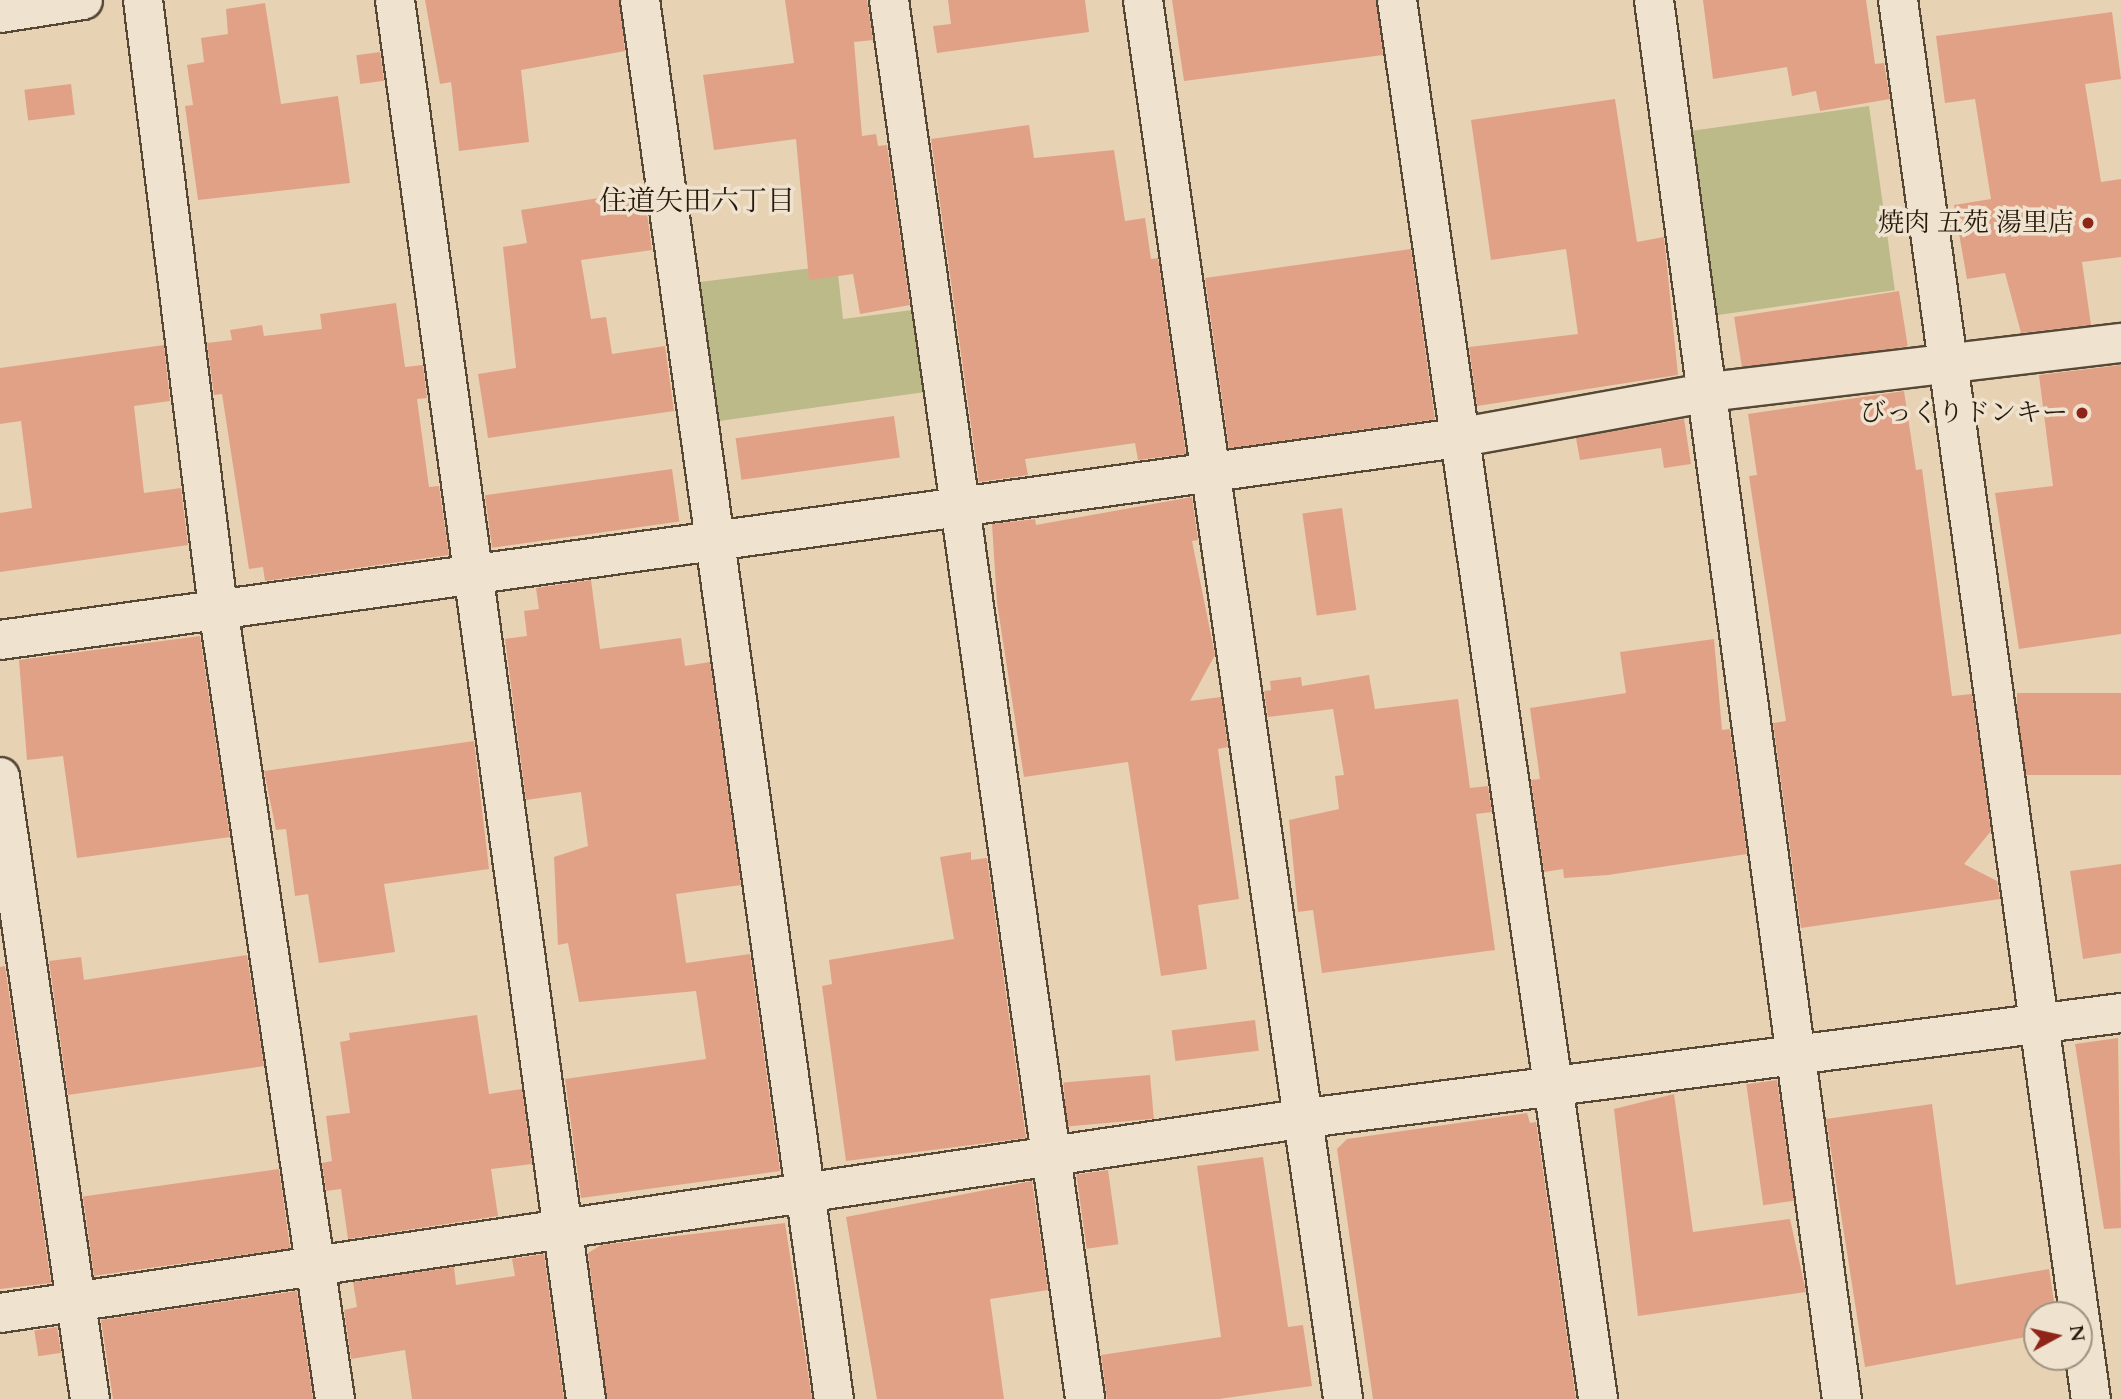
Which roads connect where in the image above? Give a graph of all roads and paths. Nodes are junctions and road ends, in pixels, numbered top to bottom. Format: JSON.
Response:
{"nodes":[{"id":1,"x":83,"y":0,"type":"edge"},
{"id":2,"x":143,"y":0,"type":"edge"},
{"id":3,"x":395,"y":0,"type":"edge"},
{"id":4,"x":640,"y":0,"type":"edge"},
{"id":5,"x":889,"y":0,"type":"edge"},
{"id":6,"x":1143,"y":0,"type":"edge"},
{"id":7,"x":1397,"y":0,"type":"edge"},
{"id":8,"x":1654,"y":0,"type":"edge"},
{"id":9,"x":1898,"y":0,"type":"edge"},
{"id":10,"x":0,"y":13,"type":"edge"},
{"id":11,"x":2121,"y":343,"type":"edge"},
{"id":12,"x":1951,"y":365,"type":"junction"},
{"id":13,"x":1710,"y":392,"type":"junction"},
{"id":14,"x":1457,"y":438,"type":"junction"},
{"id":15,"x":1210,"y":472,"type":"junction"},
{"id":16,"x":964,"y":508,"type":"junction"},
{"id":17,"x":716,"y":540,"type":"junction"},
{"id":18,"x":471,"y":576,"type":"junction"},
{"id":19,"x":218,"y":608,"type":"junction"},
{"id":20,"x":0,"y":640,"type":"edge"},
{"id":21,"x":0,"y":777,"type":"edge"},
{"id":22,"x":2121,"y":1013,"type":"edge"},
{"id":23,"x":2039,"y":1024,"type":"junction"},
{"id":24,"x":1793,"y":1056,"type":"junction"},
{"id":25,"x":1552,"y":1087,"type":"junction"},
{"id":26,"x":1302,"y":1119,"type":"junction"},
{"id":27,"x":1050,"y":1160,"type":"junction"},
{"id":28,"x":806,"y":1196,"type":"junction"},
{"id":29,"x":563,"y":1232,"type":"junction"},
{"id":30,"x":315,"y":1269,"type":"junction"},
{"id":31,"x":76,"y":1303,"type":"junction"},
{"id":32,"x":0,"y":1313,"type":"edge"},
{"id":33,"x":90,"y":1399,"type":"edge"},
{"id":34,"x":335,"y":1399,"type":"edge"},
{"id":35,"x":586,"y":1399,"type":"edge"},
{"id":36,"x":834,"y":1399,"type":"edge"},
{"id":37,"x":1085,"y":1399,"type":"edge"},
{"id":38,"x":1343,"y":1399,"type":"edge"},
{"id":39,"x":1598,"y":1399,"type":"edge"},
{"id":40,"x":1842,"y":1399,"type":"edge"},
{"id":41,"x":2091,"y":1399,"type":"edge"}],
"edges":[{"from":1,"to":10,"type":"street"},
{"from":2,"to":19,"type":"street"},
{"from":3,"to":18,"type":"street"},
{"from":4,"to":17,"type":"street"},
{"from":5,"to":16,"type":"street"},
{"from":6,"to":15,"type":"street"},
{"from":7,"to":14,"type":"street"},
{"from":8,"to":13,"type":"street"},
{"from":9,"to":12,"type":"street"},
{"from":11,"to":12,"type":"street"},
{"from":12,"to":13,"type":"street"},
{"from":12,"to":23,"type":"street"},
{"from":13,"to":14,"type":"street"},
{"from":13,"to":24,"type":"street"},
{"from":14,"to":15,"type":"street"},
{"from":14,"to":25,"type":"street"},
{"from":15,"to":16,"type":"street"},
{"from":15,"to":26,"type":"street"},
{"from":16,"to":17,"type":"street"},
{"from":16,"to":27,"type":"street"},
{"from":17,"to":18,"type":"street"},
{"from":17,"to":28,"type":"street"},
{"from":18,"to":19,"type":"street"},
{"from":18,"to":29,"type":"street"},
{"from":19,"to":20,"type":"street"},
{"from":19,"to":30,"type":"street"},
{"from":21,"to":31,"type":"street"},
{"from":22,"to":23,"type":"street"},
{"from":23,"to":24,"type":"street"},
{"from":23,"to":41,"type":"street"},
{"from":24,"to":25,"type":"street"},
{"from":24,"to":40,"type":"street"},
{"from":25,"to":26,"type":"street"},
{"from":25,"to":39,"type":"street"},
{"from":26,"to":27,"type":"street"},
{"from":26,"to":38,"type":"street"},
{"from":27,"to":28,"type":"street"},
{"from":27,"to":37,"type":"street"},
{"from":28,"to":29,"type":"street"},
{"from":28,"to":36,"type":"street"},
{"from":29,"to":30,"type":"street"},
{"from":29,"to":35,"type":"street"},
{"from":30,"to":31,"type":"street"},
{"from":30,"to":34,"type":"street"},
{"from":31,"to":32,"type":"street"},
{"from":31,"to":33,"type":"street"}]}
